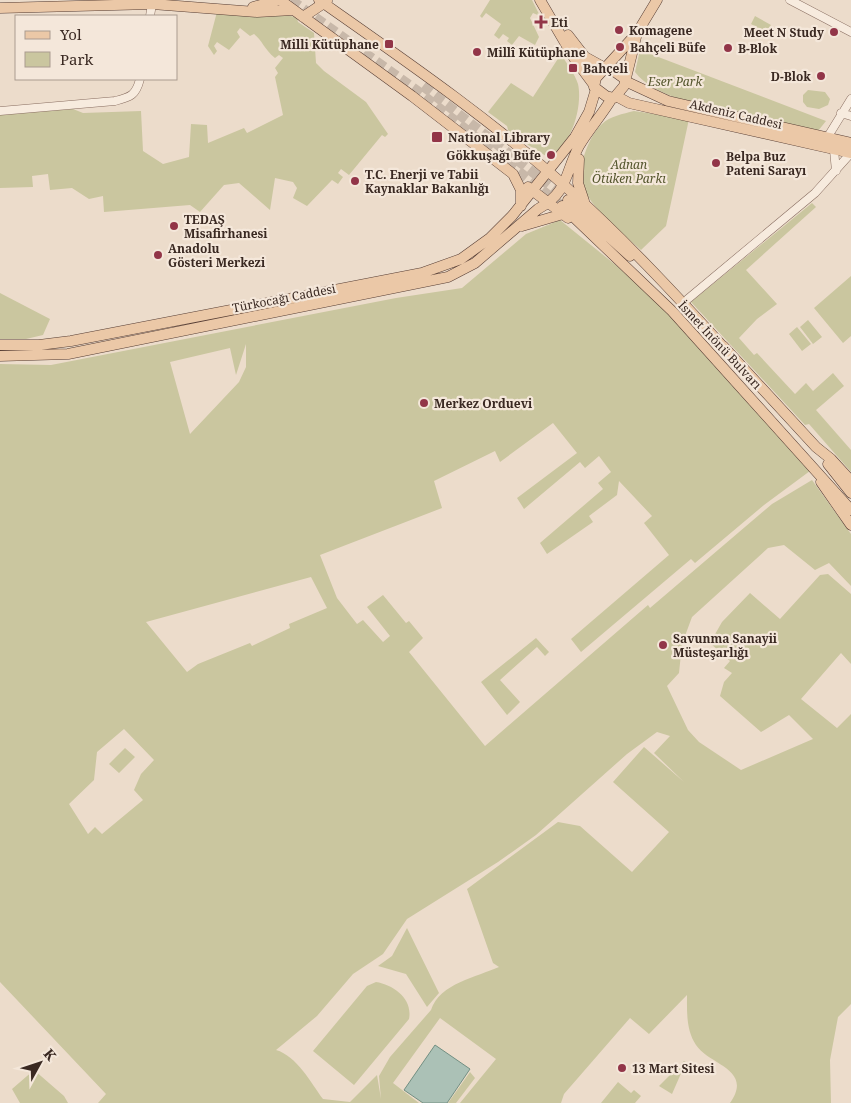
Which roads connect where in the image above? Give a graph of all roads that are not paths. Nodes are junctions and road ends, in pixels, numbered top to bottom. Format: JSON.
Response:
{"nodes":[{"id":1,"x":208,"y":0,"type":"edge"},
{"id":2,"x":280,"y":0,"type":"edge"},
{"id":3,"x":338,"y":0,"type":"edge"},
{"id":4,"x":540,"y":0,"type":"edge"},
{"id":5,"x":547,"y":0,"type":"edge"},
{"id":6,"x":658,"y":0,"type":"edge"},
{"id":7,"x":790,"y":0,"type":"edge"},
{"id":8,"x":324,"y":1,"type":"edge"},
{"id":9,"x":152,"y":4,"type":"junction"},
{"id":10,"x":0,"y":8,"type":"edge"},
{"id":11,"x":198,"y":8,"type":"junction"},
{"id":12,"x":238,"y":9,"type":"junction"},
{"id":13,"x":292,"y":10,"type":"junction"},
{"id":14,"x":341,"y":14,"type":"junction"},
{"id":15,"x":150,"y":15,"type":"edge"},
{"id":16,"x":303,"y":17,"type":"junction"},
{"id":17,"x":850,"y":29,"type":"edge"},
{"id":18,"x":637,"y":33,"type":"junction"},
{"id":19,"x":606,"y":68,"type":"junction"},
{"id":20,"x":140,"y":80,"type":"edge"},
{"id":21,"x":625,"y":80,"type":"junction"},
{"id":22,"x":595,"y":87,"type":"junction"},
{"id":23,"x":614,"y":97,"type":"junction"},
{"id":24,"x":851,"y":100,"type":"edge"},
{"id":25,"x":0,"y":110,"type":"edge"},
{"id":26,"x":842,"y":113,"type":"junction"},
{"id":27,"x":851,"y":116,"type":"edge"},
{"id":28,"x":827,"y":138,"type":"junction"},
{"id":29,"x":851,"y":143,"type":"edge"},
{"id":30,"x":578,"y":148,"type":"junction"},
{"id":31,"x":834,"y":150,"type":"junction"},
{"id":32,"x":851,"y":153,"type":"edge"},
{"id":33,"x":836,"y":171,"type":"junction"},
{"id":34,"x":547,"y":172,"type":"junction"},
{"id":35,"x":514,"y":175,"type":"junction"},
{"id":36,"x":564,"y":185,"type":"junction"},
{"id":37,"x":532,"y":190,"type":"junction"},
{"id":38,"x":548,"y":203,"type":"junction"},
{"id":39,"x":585,"y":205,"type":"junction"},
{"id":40,"x":521,"y":206,"type":"junction"},
{"id":41,"x":564,"y":207,"type":"junction"},
{"id":42,"x":516,"y":228,"type":"junction"},
{"id":43,"x":683,"y":303,"type":"junction"},
{"id":44,"x":252,"y":306,"type":"junction"},
{"id":45,"x":258,"y":316,"type":"junction"},
{"id":46,"x":0,"y":345,"type":"edge"},
{"id":47,"x":39,"y":345,"type":"junction"},
{"id":48,"x":728,"y":351,"type":"junction"},
{"id":49,"x":0,"y":356,"type":"edge"},
{"id":50,"x":38,"y":357,"type":"junction"},
{"id":51,"x":816,"y":447,"type":"junction"},
{"id":52,"x":814,"y":468,"type":"junction"},
{"id":53,"x":851,"y":481,"type":"edge"},
{"id":54,"x":851,"y":493,"type":"edge"},
{"id":55,"x":851,"y":510,"type":"edge"},
{"id":56,"x":851,"y":517,"type":"edge"},
{"id":57,"x":851,"y":525,"type":"edge"}],
"edges":[{"from":1,"to":11,"type":"main road"},
{"from":2,"to":12,"type":"main road"},
{"from":2,"to":13,"type":"main road"},
{"from":3,"to":14,"type":"main road"},
{"from":4,"to":22,"type":"main road"},
{"from":5,"to":19,"type":"main road","name":"Akdeniz Caddesi"},
{"from":6,"to":18,"type":"main road"},
{"from":7,"to":17,"type":"street"},
{"from":8,"to":14,"type":"main road"},
{"from":8,"to":16,"type":"main road"},
{"from":9,"to":10,"type":"main road"},
{"from":9,"to":11,"type":"main road"},
{"from":9,"to":15,"type":"street"},
{"from":11,"to":12,"type":"main road"},
{"from":12,"to":13,"type":"main road"},
{"from":13,"to":16,"type":"main road"},
{"from":14,"to":34,"type":"main road"},
{"from":16,"to":35,"type":"main road"},
{"from":18,"to":19,"type":"main road","name":"Türkocağı Caddesi"},
{"from":18,"to":21,"type":"main road"},
{"from":19,"to":21,"type":"main road","name":"Akdeniz Caddesi"},
{"from":19,"to":22,"type":"main road","name":"Türkocağı Caddesi"},
{"from":20,"to":25,"type":"street"},
{"from":21,"to":23,"type":"main road"},
{"from":21,"to":28,"type":"main road","name":"Akdeniz Caddesi"},
{"from":22,"to":23,"type":"main road","name":"Akdeniz Caddesi"},
{"from":22,"to":34,"type":"main road","name":"Türkocağı Caddesi"},
{"from":23,"to":30,"type":"main road"},
{"from":23,"to":31,"type":"main road","name":"Akdeniz Caddesi"},
{"from":24,"to":26,"type":"street"},
{"from":26,"to":27,"type":"street"},
{"from":26,"to":28,"type":"street"},
{"from":28,"to":29,"type":"main road","name":"Akdeniz Caddesi"},
{"from":30,"to":36,"type":"main road"},
{"from":30,"to":39,"type":"main road"},
{"from":31,"to":32,"type":"main road","name":"Akdeniz Caddesi"},
{"from":31,"to":33,"type":"street"},
{"from":32,"to":33,"type":"street"},
{"from":33,"to":43,"type":"street"},
{"from":34,"to":36,"type":"main road"},
{"from":34,"to":37,"type":"main road","name":"Türkocağı Caddesi"},
{"from":35,"to":37,"type":"main road"},
{"from":35,"to":40,"type":"main road"},
{"from":36,"to":38,"type":"main road","name":"Türkocağı Caddesi"},
{"from":36,"to":39,"type":"main road"},
{"from":37,"to":38,"type":"main road"},
{"from":37,"to":40,"type":"main road","name":"Türkocağı Caddesi"},
{"from":38,"to":41,"type":"main road"},
{"from":38,"to":42,"type":"main road","name":"Türkocağı Caddesi"},
{"from":39,"to":43,"type":"main road"},
{"from":40,"to":44,"type":"main road","name":"Türkocağı Caddesi"},
{"from":41,"to":42,"type":"main road"},
{"from":41,"to":48,"type":"main road","name":"İsmet İnönü Bulvarı"},
{"from":41,"to":52,"type":"main road","name":"İsmet İnönü Bulvarı"},
{"from":42,"to":45,"type":"main road","name":"Türkocağı Caddesi"},
{"from":43,"to":48,"type":"main road"},
{"from":44,"to":45,"type":"main road"},
{"from":44,"to":47,"type":"main road","name":"Türkocağı Caddesi"},
{"from":45,"to":50,"type":"main road","name":"Türkocağı Caddesi"},
{"from":46,"to":47,"type":"main road","name":"Türkocağı Caddesi"},
{"from":47,"to":50,"type":"main road"},
{"from":48,"to":51,"type":"main road","name":"İsmet İnönü Bulvarı"},
{"from":49,"to":50,"type":"main road","name":"Türkocağı Caddesi"},
{"from":51,"to":53,"type":"main road"},
{"from":51,"to":54,"type":"main road"},
{"from":52,"to":55,"type":"main road","name":"İsmet İnönü Bulvarı"},
{"from":52,"to":56,"type":"main road"},
{"from":52,"to":57,"type":"main road"}]}
